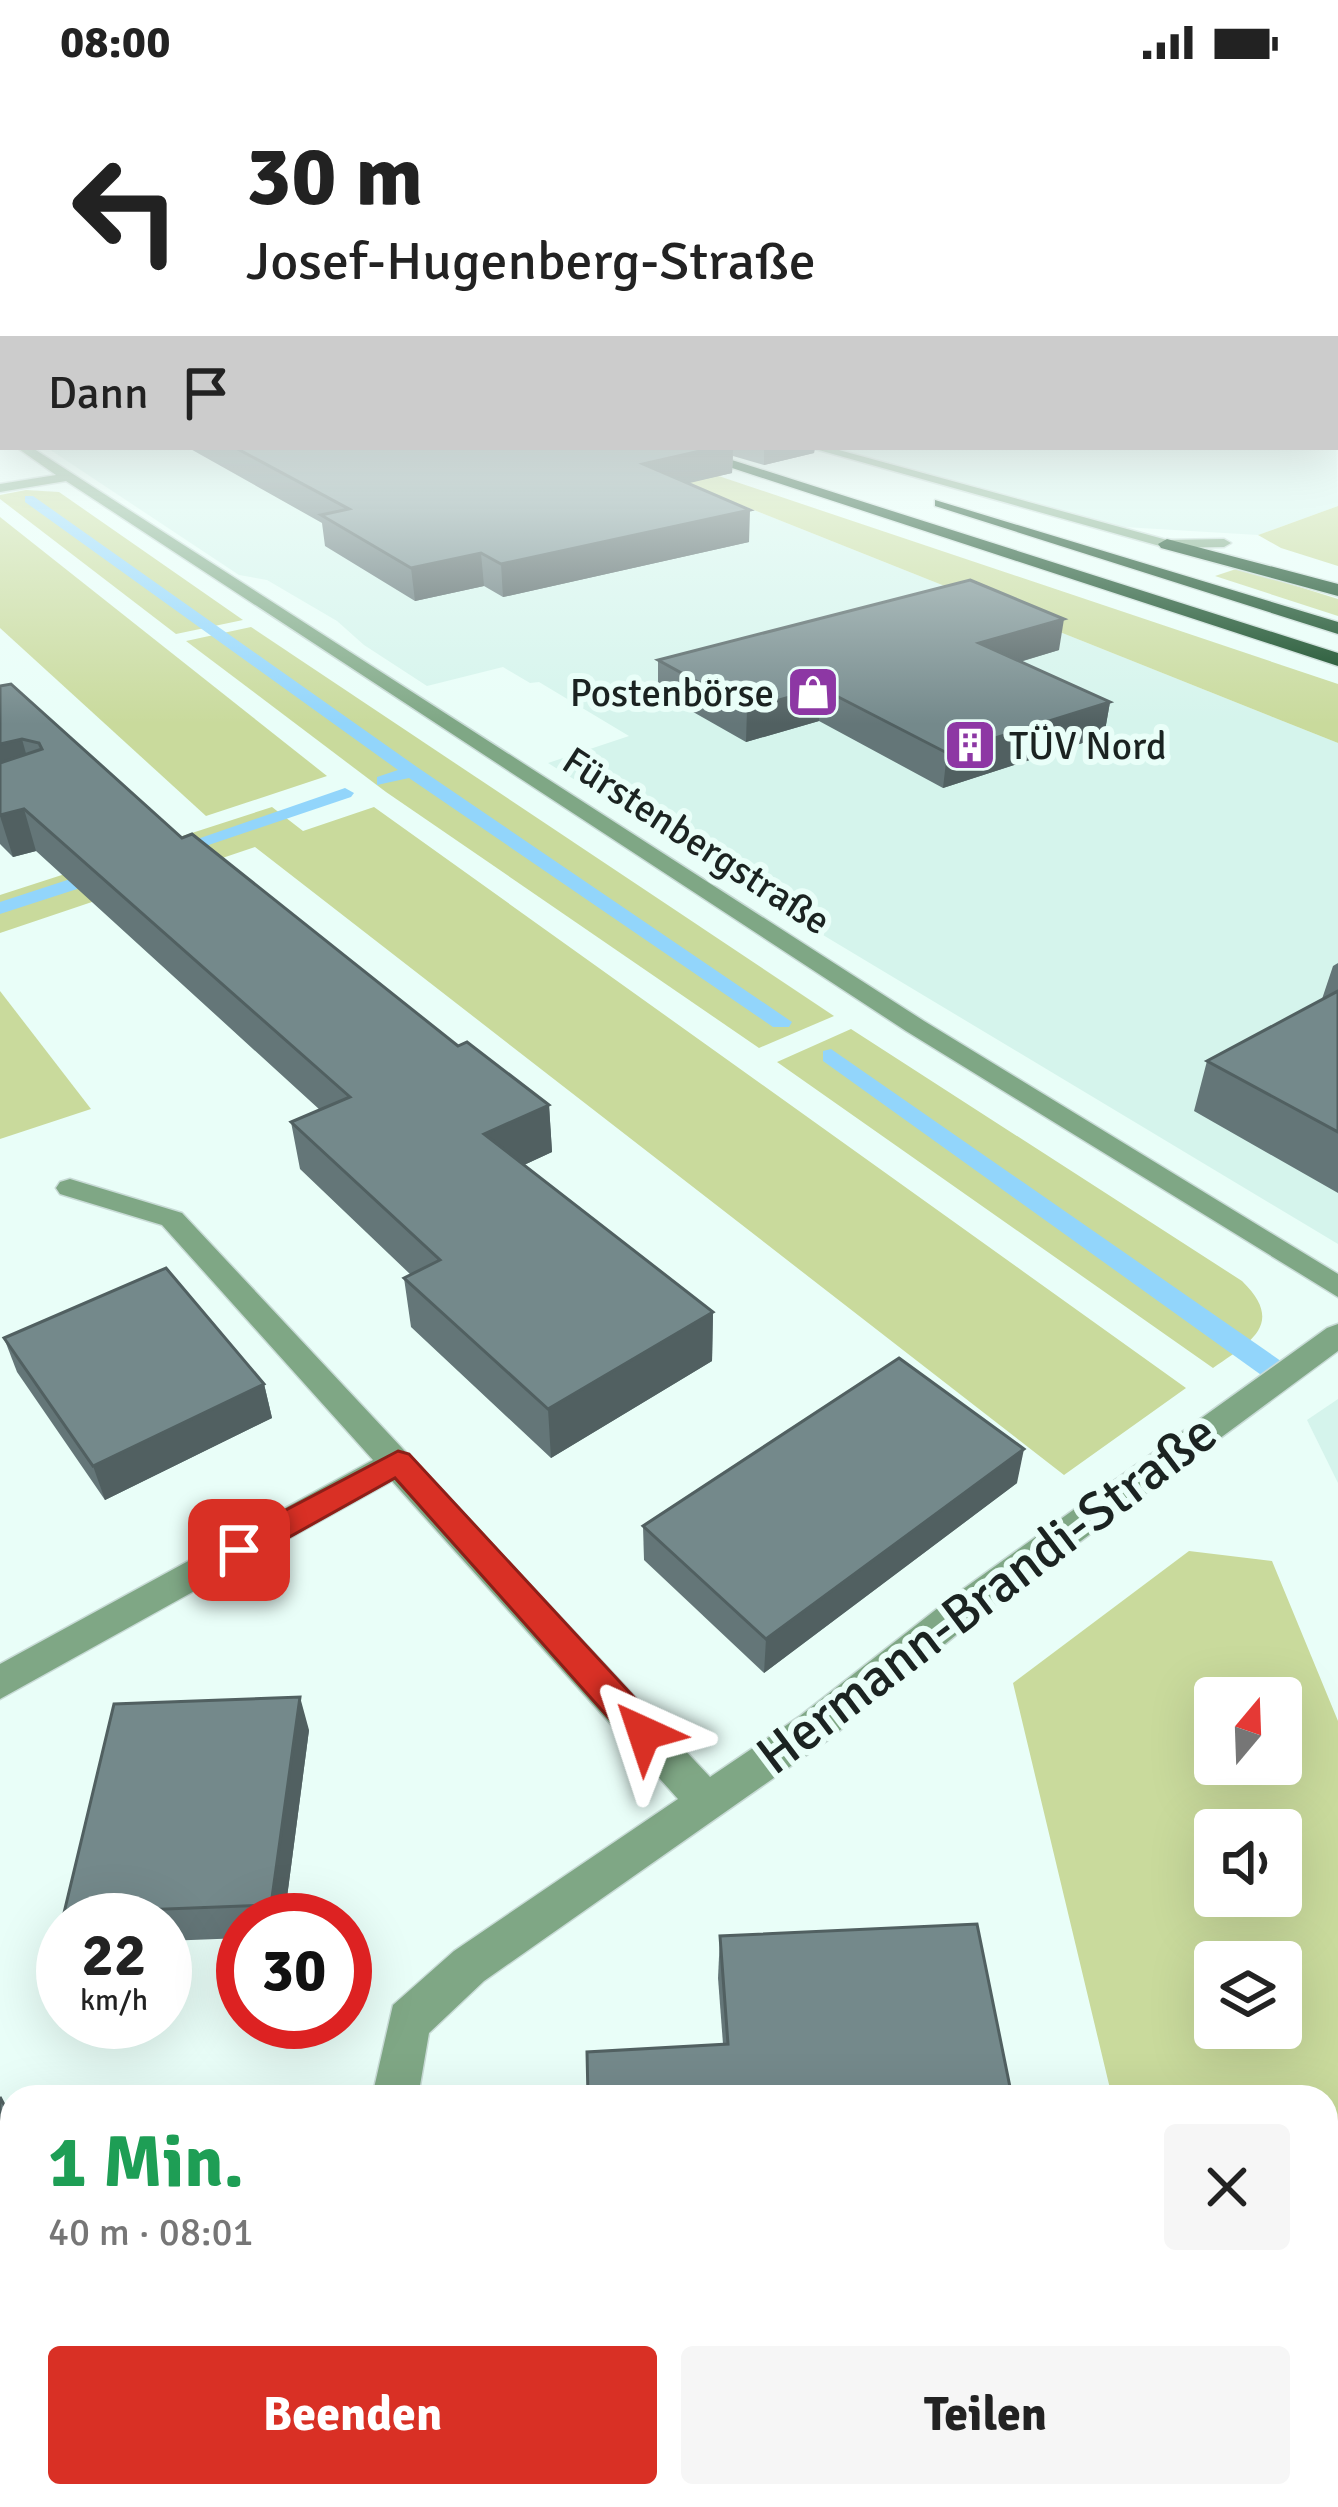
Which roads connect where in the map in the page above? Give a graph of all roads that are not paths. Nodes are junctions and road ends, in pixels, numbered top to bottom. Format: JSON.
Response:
{"nodes":[{"id":1,"x":99,"y":497,"type":"edge"},
{"id":2,"x":832,"y":497,"type":"edge"},
{"id":3,"x":915,"y":497,"type":"edge"},
{"id":4,"x":996,"y":497,"type":"edge"},
{"id":5,"x":1225,"y":543,"type":"dead end"},
{"id":6,"x":1167,"y":544,"type":"junction"},
{"id":7,"x":1338,"y":590,"type":"edge"},
{"id":8,"x":1338,"y":628,"type":"edge"},
{"id":9,"x":1338,"y":660,"type":"edge"},
{"id":10,"x":70,"y":1188,"type":"dead end"},
{"id":11,"x":1338,"y":1287,"type":"edge"},
{"id":12,"x":1338,"y":1335,"type":"edge"},
{"id":13,"x":398,"y":1462,"type":"junction"},
{"id":14,"x":0,"y":1683,"type":"edge"},
{"id":15,"x":706,"y":1801,"type":"junction"},
{"id":16,"x":397,"y":2085,"type":"edge"}],
"edges":[{"from":1,"to":11,"type":"street","name":"Fürstenbergstraße"},
{"from":2,"to":9,"type":"highway"},
{"from":3,"to":8,"type":"highway"},
{"from":4,"to":6,"type":"street"},
{"from":5,"to":6,"type":"street"},
{"from":6,"to":7,"type":"highway"},
{"from":10,"to":13,"type":"street"},
{"from":12,"to":15,"type":"street","name":"Hermann-Brandi-Straße"},
{"from":13,"to":14,"type":"street"},
{"from":13,"to":15,"type":"street"},
{"from":15,"to":16,"type":"street","name":"Hermann-Brandi-Straße"}]}
